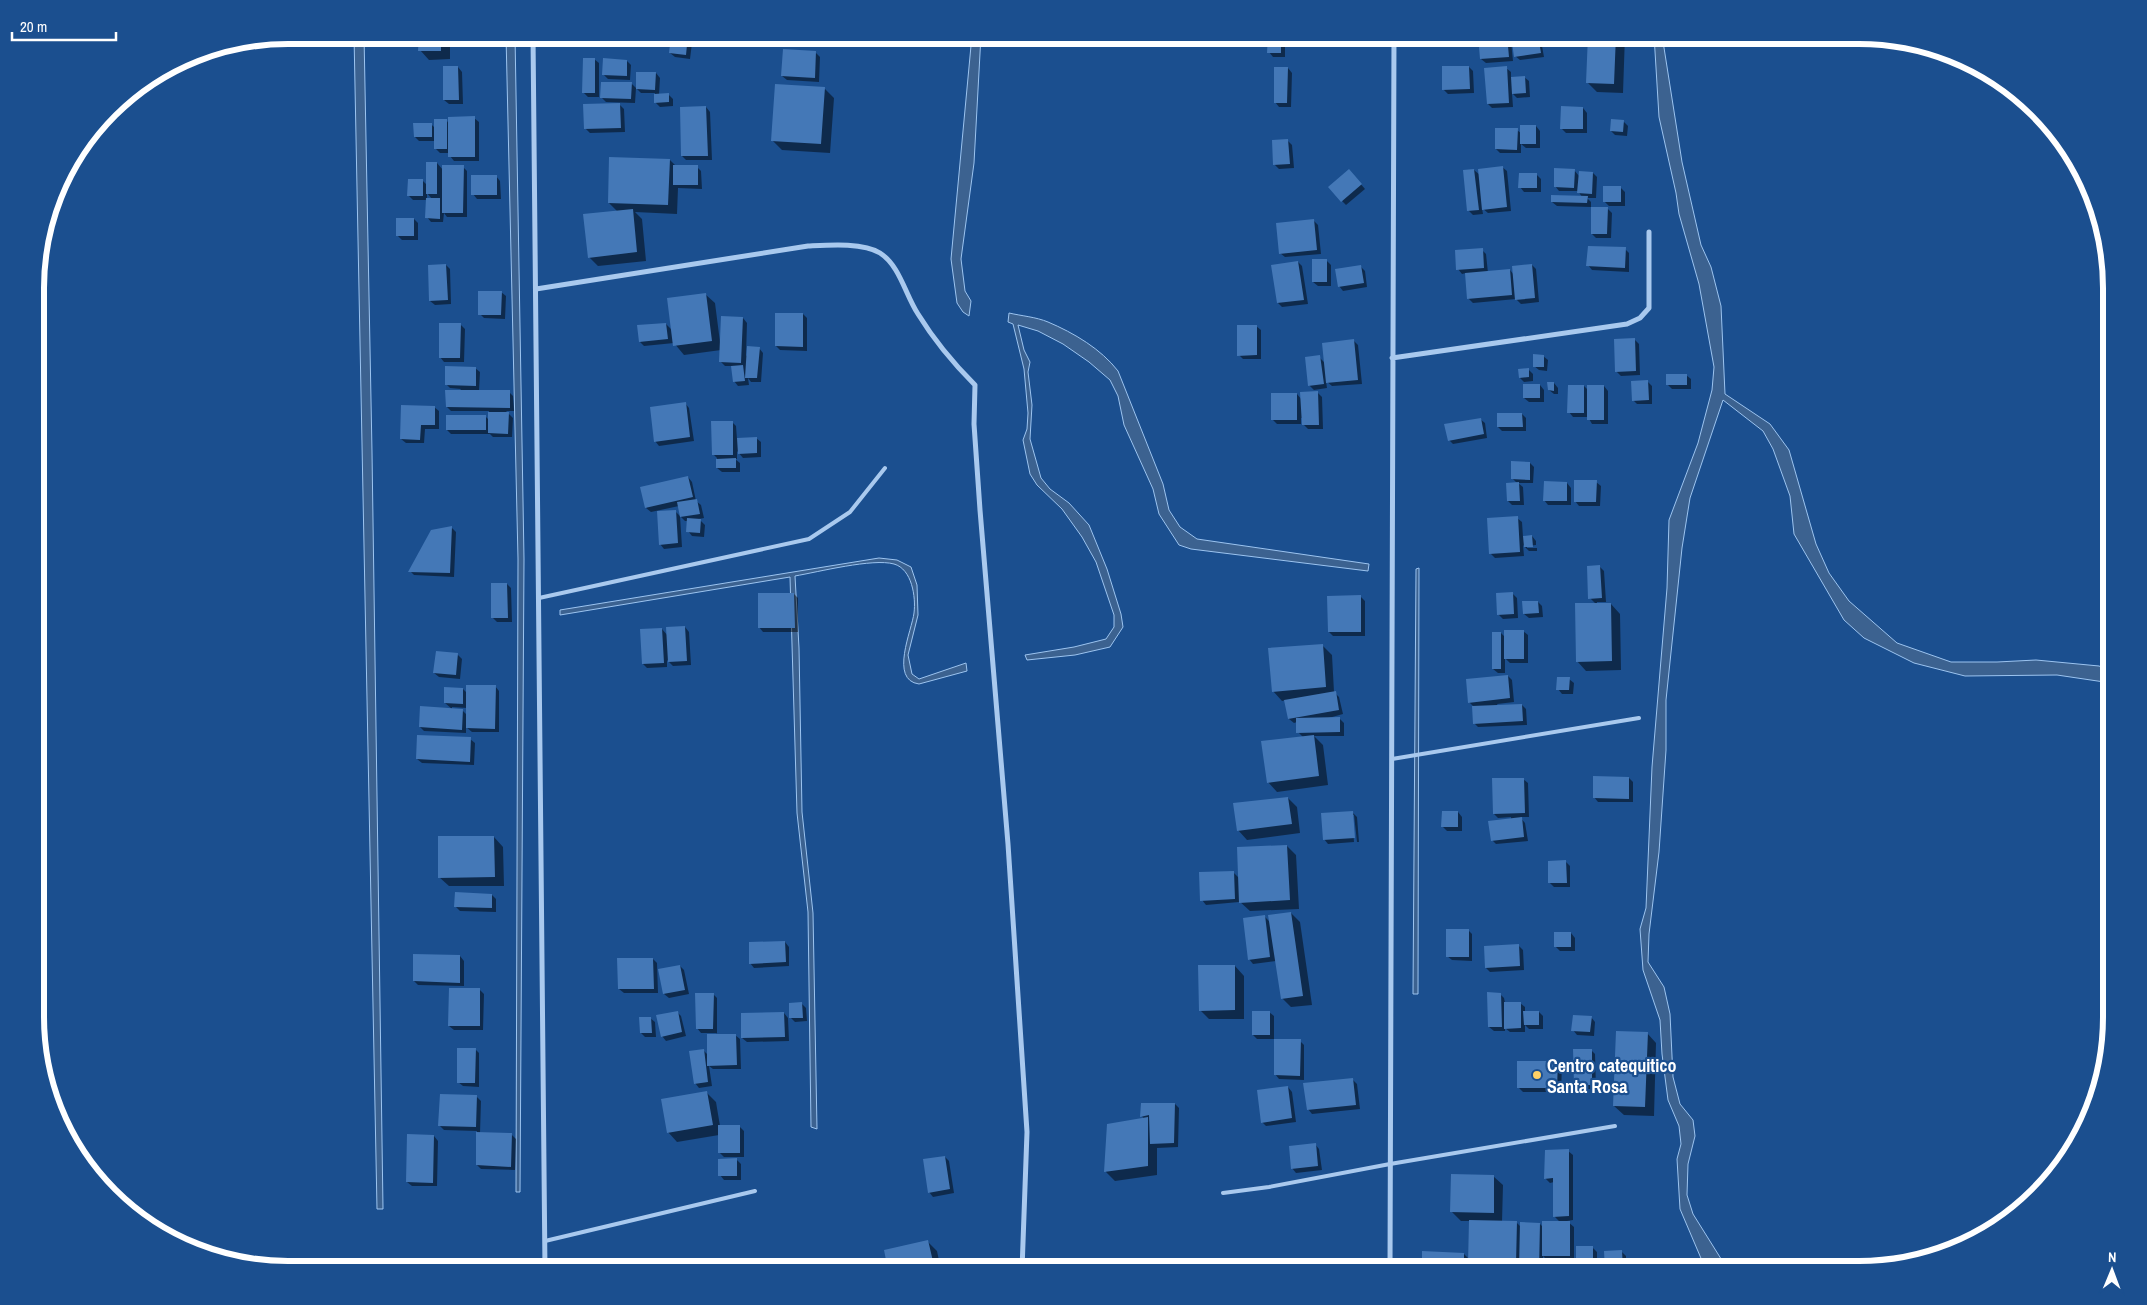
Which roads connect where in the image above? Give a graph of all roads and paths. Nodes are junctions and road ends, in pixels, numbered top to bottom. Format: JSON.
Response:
{"nodes":[{"id":1,"x":533,"y":44,"type":"edge"},
{"id":2,"x":1394,"y":44,"type":"edge"},
{"id":3,"x":1649,"y":232,"type":"dead end"},
{"id":4,"x":536,"y":289,"type":"junction"},
{"id":5,"x":1392,"y":358,"type":"junction"},
{"id":6,"x":885,"y":468,"type":"dead end"},
{"id":7,"x":539,"y":598,"type":"junction"},
{"id":8,"x":1639,"y":718,"type":"dead end"},
{"id":9,"x":1392,"y":759,"type":"junction"},
{"id":10,"x":1616,"y":1126,"type":"dead end"},
{"id":11,"x":1390,"y":1164,"type":"junction"},
{"id":12,"x":755,"y":1190,"type":"dead end"},
{"id":13,"x":1223,"y":1193,"type":"dead end"},
{"id":14,"x":545,"y":1241,"type":"junction"},
{"id":15,"x":545,"y":1261,"type":"edge"},
{"id":16,"x":1022,"y":1261,"type":"edge"},
{"id":17,"x":1390,"y":1261,"type":"edge"}],
"edges":[{"from":1,"to":4,"type":"street"},
{"from":2,"to":5,"type":"street"},
{"from":3,"to":5,"type":"street"},
{"from":4,"to":7,"type":"street"},
{"from":4,"to":16,"type":"street"},
{"from":5,"to":9,"type":"street"},
{"from":6,"to":7,"type":"lane"},
{"from":7,"to":14,"type":"street"},
{"from":8,"to":9,"type":"lane"},
{"from":9,"to":11,"type":"street"},
{"from":10,"to":11,"type":"lane"},
{"from":11,"to":13,"type":"lane"},
{"from":11,"to":17,"type":"street"},
{"from":12,"to":14,"type":"lane"},
{"from":14,"to":15,"type":"street"}]}
